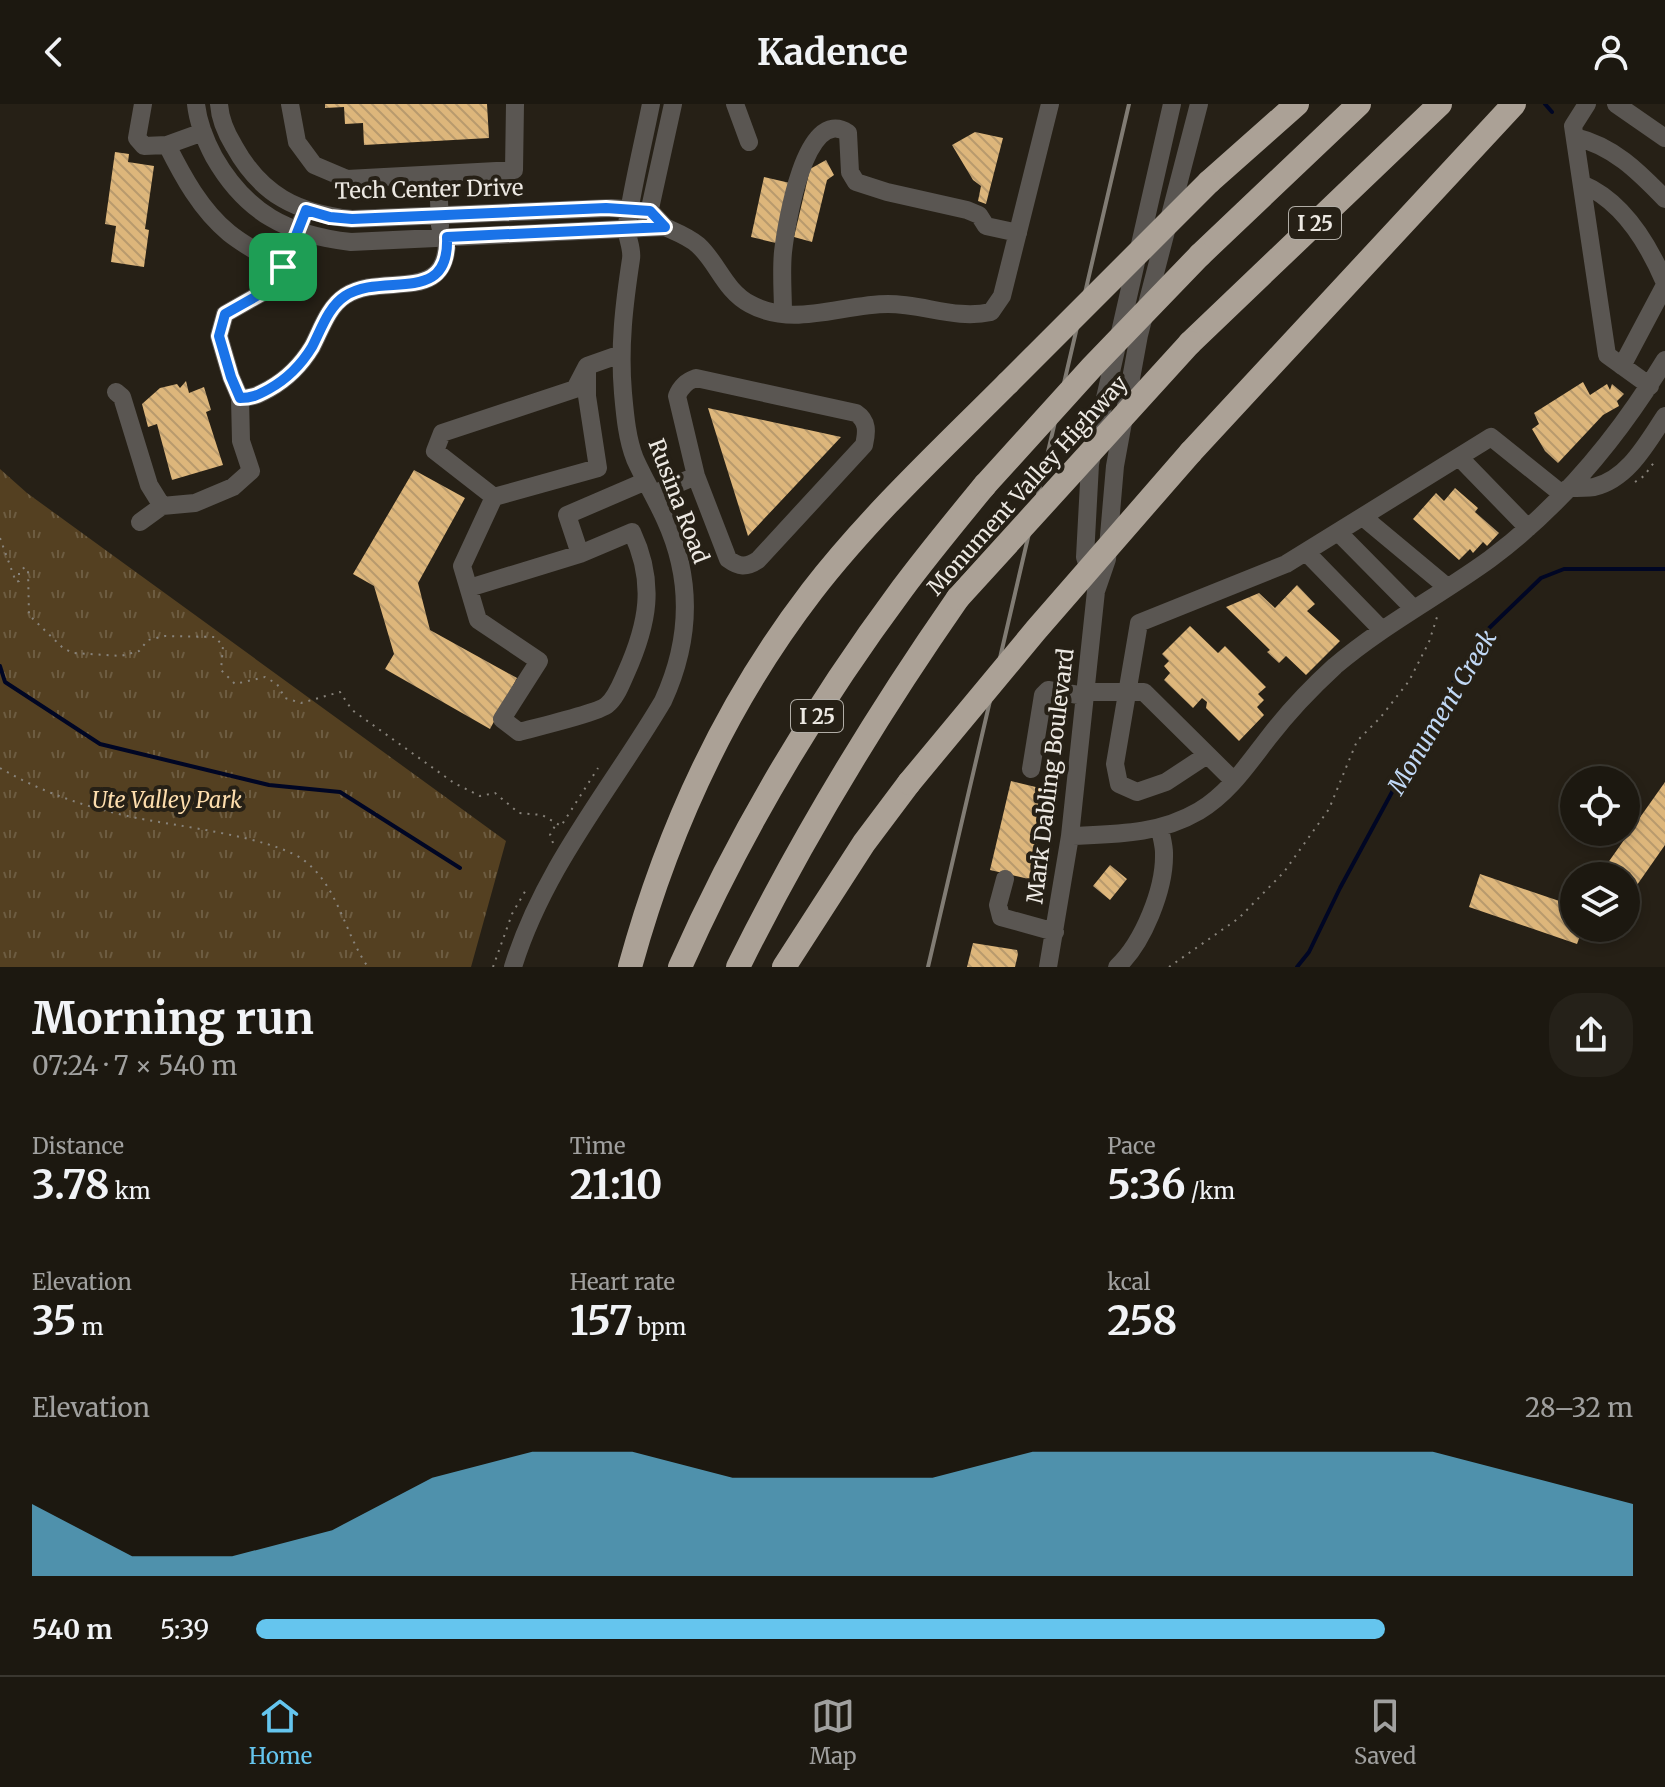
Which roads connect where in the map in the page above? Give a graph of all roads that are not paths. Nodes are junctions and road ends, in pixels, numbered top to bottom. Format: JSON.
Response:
{"nodes":[{"id":1,"x":143,"y":104,"type":"edge"},
{"id":2,"x":196,"y":104,"type":"edge"},
{"id":3,"x":219,"y":104,"type":"edge"},
{"id":4,"x":290,"y":104,"type":"edge"},
{"id":5,"x":515,"y":104,"type":"edge"},
{"id":6,"x":651,"y":104,"type":"edge"},
{"id":7,"x":673,"y":104,"type":"edge"},
{"id":8,"x":735,"y":104,"type":"edge"},
{"id":9,"x":1172,"y":104,"type":"edge"},
{"id":10,"x":1199,"y":104,"type":"edge"},
{"id":11,"x":1279,"y":104,"type":"edge"},
{"id":12,"x":1297,"y":104,"type":"edge"},
{"id":13,"x":1359,"y":104,"type":"edge"},
{"id":14,"x":1440,"y":104,"type":"edge"},
{"id":15,"x":1514,"y":104,"type":"edge"},
{"id":16,"x":1587,"y":104,"type":"edge"},
{"id":17,"x":1616,"y":104,"type":"edge"},
{"id":18,"x":1043,"y":105,"type":"edge"},
{"id":19,"x":203,"y":132,"type":"junction"},
{"id":20,"x":1575,"y":137,"type":"junction"},
{"id":21,"x":1665,"y":138,"type":"edge"},
{"id":22,"x":749,"y":142,"type":"dead end"},
{"id":23,"x":167,"y":145,"type":"junction"},
{"id":24,"x":1232,"y":155,"type":"junction"},
{"id":25,"x":438,"y":175,"type":"junction"},
{"id":26,"x":1582,"y":184,"type":"junction"},
{"id":27,"x":1665,"y":199,"type":"edge"},
{"id":28,"x":630,"y":209,"type":"junction"},
{"id":29,"x":306,"y":210,"type":"junction"},
{"id":30,"x":650,"y":211,"type":"junction"},
{"id":31,"x":440,"y":215,"type":"junction"},
{"id":32,"x":665,"y":227,"type":"junction"},
{"id":33,"x":626,"y":229,"type":"junction"},
{"id":34,"x":645,"y":230,"type":"junction"},
{"id":35,"x":298,"y":231,"type":"junction"},
{"id":36,"x":1018,"y":233,"type":"junction"},
{"id":37,"x":444,"y":237,"type":"junction"},
{"id":38,"x":632,"y":250,"type":"junction"},
{"id":39,"x":283,"y":267,"type":"junction"},
{"id":40,"x":1665,"y":284,"type":"edge"},
{"id":41,"x":783,"y":314,"type":"junction"},
{"id":42,"x":621,"y":354,"type":"junction"},
{"id":43,"x":1665,"y":360,"type":"edge"},
{"id":44,"x":587,"y":366,"type":"junction"},
{"id":45,"x":1622,"y":366,"type":"junction"},
{"id":46,"x":1650,"y":386,"type":"junction"},
{"id":47,"x":116,"y":392,"type":"dead end"},
{"id":48,"x":240,"y":398,"type":"junction"},
{"id":49,"x":1665,"y":416,"type":"edge"},
{"id":50,"x":1459,"y":457,"type":"junction"},
{"id":51,"x":696,"y":476,"type":"junction"},
{"id":52,"x":553,"y":481,"type":"junction"},
{"id":53,"x":650,"y":487,"type":"junction"},
{"id":54,"x":1565,"y":491,"type":"junction"},
{"id":55,"x":494,"y":497,"type":"junction"},
{"id":56,"x":162,"y":506,"type":"junction"},
{"id":57,"x":567,"y":515,"type":"junction"},
{"id":58,"x":1363,"y":517,"type":"junction"},
{"id":59,"x":140,"y":522,"type":"dead end"},
{"id":60,"x":1528,"y":528,"type":"junction"},
{"id":61,"x":1338,"y":532,"type":"junction"},
{"id":62,"x":1306,"y":552,"type":"junction"},
{"id":63,"x":580,"y":554,"type":"junction"},
{"id":64,"x":1447,"y":587,"type":"junction"},
{"id":65,"x":469,"y":588,"type":"junction"},
{"id":66,"x":1096,"y":591,"type":"junction"},
{"id":67,"x":1414,"y":609,"type":"junction"},
{"id":68,"x":1382,"y":630,"type":"junction"},
{"id":69,"x":1128,"y":692,"type":"junction"},
{"id":70,"x":1085,"y":694,"type":"junction"},
{"id":71,"x":1207,"y":755,"type":"junction"},
{"id":72,"x":1031,"y":769,"type":"dead end"},
{"id":73,"x":1234,"y":781,"type":"junction"},
{"id":74,"x":1160,"y":828,"type":"junction"},
{"id":75,"x":1070,"y":836,"type":"junction"},
{"id":76,"x":1005,"y":879,"type":"dead end"},
{"id":77,"x":1055,"y":932,"type":"junction"},
{"id":78,"x":513,"y":967,"type":"edge"},
{"id":79,"x":630,"y":967,"type":"edge"},
{"id":80,"x":680,"y":967,"type":"edge"},
{"id":81,"x":738,"y":967,"type":"edge"},
{"id":82,"x":784,"y":967,"type":"edge"},
{"id":83,"x":1048,"y":967,"type":"edge"},
{"id":84,"x":1117,"y":967,"type":"edge"}],
"edges":[{"from":1,"to":23,"type":"street"},
{"from":2,"to":19,"type":"street"},
{"from":3,"to":29,"type":"street","name":"Tech Center Drive"},
{"from":4,"to":25,"type":"street"},
{"from":5,"to":25,"type":"street"},
{"from":6,"to":28,"type":"street"},
{"from":7,"to":30,"type":"street","name":"Rusina Road"},
{"from":8,"to":22,"type":"street"},
{"from":9,"to":66,"type":"street","name":"Mark Dabling Boulevard"},
{"from":10,"to":66,"type":"street","name":"Mark Dabling Boulevard"},
{"from":11,"to":24,"type":"highway"},
{"from":12,"to":24,"type":"highway"},
{"from":13,"to":80,"type":"highway","name":"Monument Valley Highway","number":"I 25","bridge":true},
{"from":14,"to":81,"type":"highway","name":"Monument Valley Highway","number":"I 25","bridge":true},
{"from":15,"to":82,"type":"highway","bridge":true},
{"from":16,"to":20,"type":"street"},
{"from":17,"to":21,"type":"street"},
{"from":18,"to":36,"type":"street"},
{"from":19,"to":23,"type":"street"},
{"from":19,"to":35,"type":"street"},
{"from":20,"to":26,"type":"street"},
{"from":20,"to":27,"type":"street"},
{"from":23,"to":39,"type":"street"},
{"from":24,"to":79,"type":"highway","bridge":true},
{"from":25,"to":31,"type":"street"},
{"from":26,"to":40,"type":"street"},
{"from":26,"to":45,"type":"street"},
{"from":28,"to":30,"type":"street","name":"Tech Center Drive"},
{"from":28,"to":31,"type":"street","name":"Tech Center Drive"},
{"from":28,"to":33,"type":"street"},
{"from":29,"to":31,"type":"street","name":"Tech Center Drive"},
{"from":29,"to":35,"type":"street"},
{"from":30,"to":32,"type":"street"},
{"from":30,"to":34,"type":"street","name":"Rusina Road"},
{"from":31,"to":37,"type":"street"},
{"from":32,"to":34,"type":"street"},
{"from":32,"to":41,"type":"street"},
{"from":33,"to":34,"type":"street"},
{"from":33,"to":37,"type":"street"},
{"from":33,"to":38,"type":"street","name":"Rusina Road"},
{"from":34,"to":38,"type":"street","name":"Rusina Road"},
{"from":35,"to":37,"type":"street"},
{"from":35,"to":39,"type":"street"},
{"from":36,"to":41,"type":"street"},
{"from":36,"to":41,"type":"street"},
{"from":37,"to":48,"type":"street"},
{"from":38,"to":42,"type":"street","name":"Rusina Road"},
{"from":39,"to":48,"type":"street"},
{"from":40,"to":45,"type":"street"},
{"from":42,"to":44,"type":"street"},
{"from":42,"to":53,"type":"street","name":"Rusina Road"},
{"from":43,"to":46,"type":"street"},
{"from":44,"to":52,"type":"street"},
{"from":44,"to":55,"type":"street"},
{"from":45,"to":46,"type":"street"},
{"from":46,"to":54,"type":"street"},
{"from":47,"to":56,"type":"street"},
{"from":48,"to":56,"type":"street"},
{"from":49,"to":54,"type":"street"},
{"from":50,"to":54,"type":"street"},
{"from":50,"to":58,"type":"street"},
{"from":50,"to":60,"type":"street"},
{"from":51,"to":51,"type":"street"},
{"from":51,"to":53,"type":"street"},
{"from":52,"to":55,"type":"street"},
{"from":52,"to":57,"type":"street"},
{"from":53,"to":57,"type":"street"},
{"from":53,"to":78,"type":"street","name":"Rusina Road"},
{"from":54,"to":60,"type":"street"},
{"from":55,"to":65,"type":"street"},
{"from":56,"to":59,"type":"street"},
{"from":57,"to":63,"type":"street"},
{"from":58,"to":61,"type":"street"},
{"from":58,"to":64,"type":"street"},
{"from":60,"to":64,"type":"street"},
{"from":61,"to":62,"type":"street"},
{"from":61,"to":67,"type":"street"},
{"from":62,"to":68,"type":"street"},
{"from":62,"to":69,"type":"street"},
{"from":63,"to":65,"type":"street"},
{"from":63,"to":65,"type":"street"},
{"from":64,"to":67,"type":"street"},
{"from":66,"to":70,"type":"street","name":"Mark Dabling Boulevard"},
{"from":67,"to":68,"type":"street"},
{"from":68,"to":73,"type":"street"},
{"from":69,"to":70,"type":"street"},
{"from":69,"to":71,"type":"street"},
{"from":69,"to":71,"type":"street"},
{"from":70,"to":72,"type":"street"},
{"from":70,"to":75,"type":"street","name":"Mark Dabling Boulevard"},
{"from":71,"to":73,"type":"street"},
{"from":73,"to":74,"type":"street"},
{"from":74,"to":75,"type":"street"},
{"from":74,"to":84,"type":"street"},
{"from":75,"to":77,"type":"street","name":"Mark Dabling Boulevard"},
{"from":76,"to":77,"type":"street"},
{"from":77,"to":83,"type":"street","name":"Mark Dabling Boulevard"}]}
